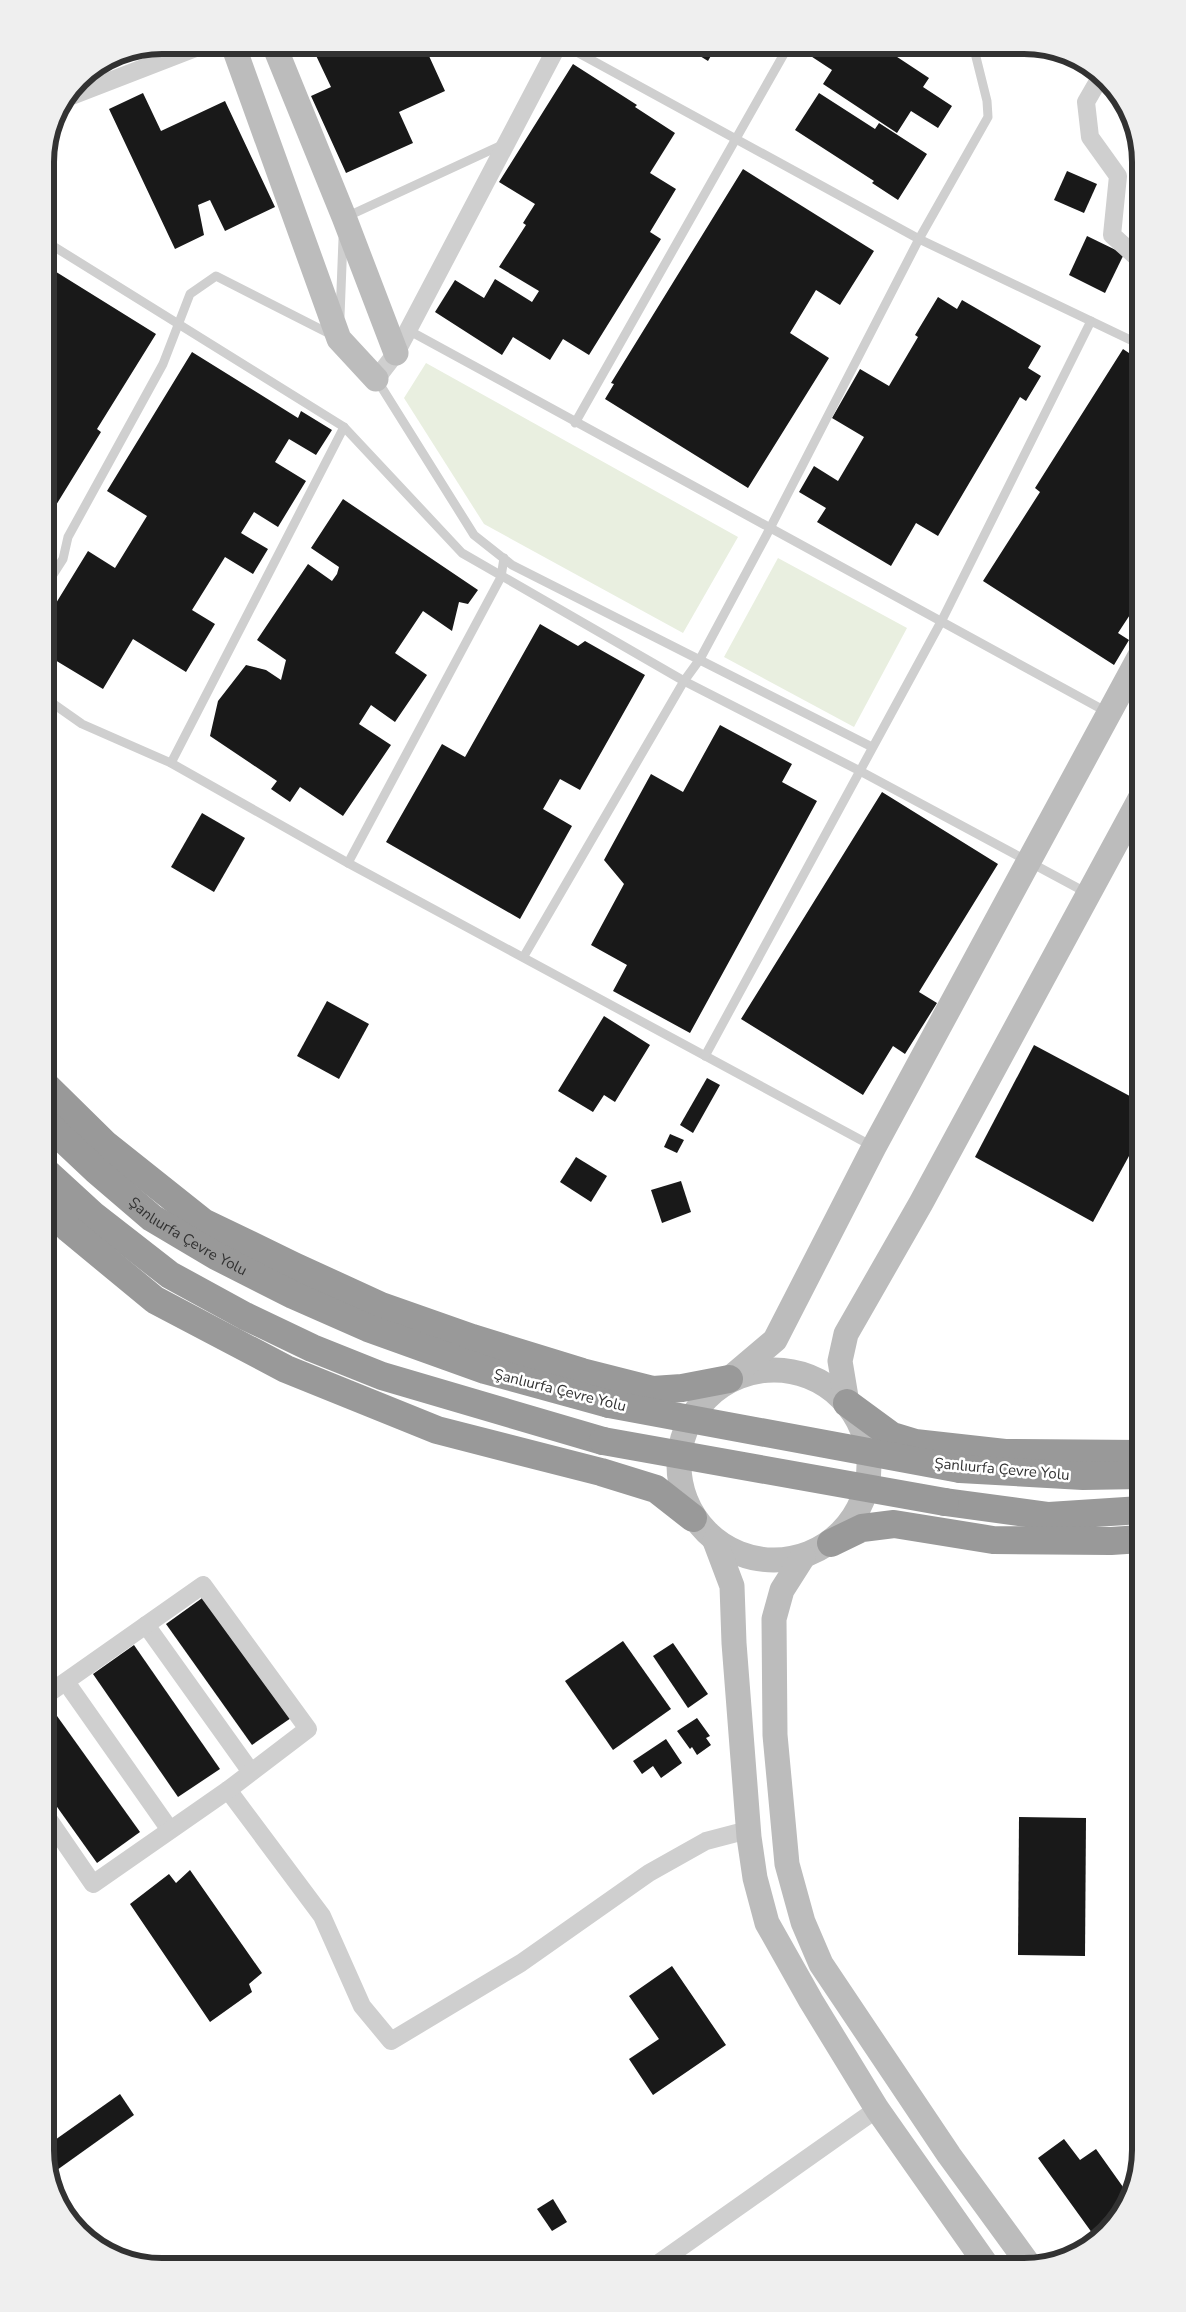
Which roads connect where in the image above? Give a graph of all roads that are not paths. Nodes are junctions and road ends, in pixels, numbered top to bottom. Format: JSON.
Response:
{"nodes":[{"id":1,"x":180,"y":54,"type":"edge"},
{"id":2,"x":236,"y":54,"type":"edge"},
{"id":3,"x":278,"y":54,"type":"edge"},
{"id":4,"x":553,"y":54,"type":"edge"},
{"id":5,"x":580,"y":54,"type":"edge"},
{"id":6,"x":784,"y":54,"type":"edge"},
{"id":7,"x":975,"y":54,"type":"edge"},
{"id":8,"x":1097,"y":82,"type":"edge"},
{"id":9,"x":78,"y":93,"type":"edge"},
{"id":10,"x":736,"y":140,"type":"junction"},
{"id":11,"x":507,"y":143,"type":"junction"},
{"id":12,"x":344,"y":217,"type":"junction"},
{"id":13,"x":919,"y":239,"type":"junction"},
{"id":14,"x":54,"y":247,"type":"edge"},
{"id":15,"x":1132,"y":253,"type":"edge"},
{"id":16,"x":1091,"y":321,"type":"junction"},
{"id":17,"x":178,"y":325,"type":"junction"},
{"id":18,"x":408,"y":330,"type":"junction"},
{"id":19,"x":339,"y":339,"type":"junction"},
{"id":20,"x":1132,"y":341,"type":"edge"},
{"id":21,"x":396,"y":353,"type":"junction"},
{"id":22,"x":376,"y":379,"type":"junction"},
{"id":23,"x":575,"y":424,"type":"junction"},
{"id":24,"x":344,"y":427,"type":"junction"},
{"id":25,"x":771,"y":527,"type":"junction"},
{"id":26,"x":504,"y":558,"type":"junction"},
{"id":27,"x":54,"y":573,"type":"edge"},
{"id":28,"x":501,"y":577,"type":"junction"},
{"id":29,"x":942,"y":620,"type":"junction"},
{"id":30,"x":700,"y":659,"type":"junction"},
{"id":31,"x":1132,"y":669,"type":"edge"},
{"id":32,"x":684,"y":681,"type":"junction"},
{"id":33,"x":54,"y":704,"type":"edge"},
{"id":34,"x":1107,"y":712,"type":"junction"},
{"id":35,"x":872,"y":747,"type":"junction"},
{"id":36,"x":171,"y":763,"type":"junction"},
{"id":37,"x":860,"y":771,"type":"junction"},
{"id":38,"x":1132,"y":814,"type":"edge"},
{"id":39,"x":348,"y":863,"type":"junction"},
{"id":40,"x":1030,"y":863,"type":"junction"},
{"id":41,"x":1089,"y":895,"type":"junction"},
{"id":42,"x":524,"y":956,"type":"junction"},
{"id":43,"x":705,"y":1056,"type":"junction"},
{"id":44,"x":54,"y":1094,"type":"edge"},
{"id":45,"x":54,"y":1130,"type":"edge"},
{"id":46,"x":874,"y":1147,"type":"junction"},
{"id":47,"x":54,"y":1179,"type":"edge"},
{"id":48,"x":54,"y":1213,"type":"edge"},
{"id":49,"x":729,"y":1379,"type":"junction"},
{"id":50,"x":847,"y":1404,"type":"junction"},
{"id":51,"x":1132,"y":1454,"type":"edge"},
{"id":52,"x":1132,"y":1475,"type":"edge"},
{"id":53,"x":1132,"y":1511,"type":"edge"},
{"id":54,"x":694,"y":1518,"type":"junction"},
{"id":55,"x":1132,"y":1540,"type":"edge"},
{"id":56,"x":714,"y":1541,"type":"junction"},
{"id":57,"x":831,"y":1543,"type":"junction"},
{"id":58,"x":803,"y":1557,"type":"junction"},
{"id":59,"x":146,"y":1625,"type":"junction"},
{"id":60,"x":66,"y":1682,"type":"junction"},
{"id":61,"x":54,"y":1690,"type":"edge"},
{"id":62,"x":251,"y":1772,"type":"junction"},
{"id":63,"x":228,"y":1790,"type":"junction"},
{"id":64,"x":54,"y":1827,"type":"edge"},
{"id":65,"x":170,"y":1830,"type":"junction"},
{"id":66,"x":748,"y":1830,"type":"junction"},
{"id":67,"x":877,"y":2109,"type":"junction"},
{"id":68,"x":666,"y":2258,"type":"edge"},
{"id":69,"x":982,"y":2258,"type":"edge"},
{"id":70,"x":1024,"y":2258,"type":"edge"}],
"edges":[{"from":1,"to":9,"type":"street"},
{"from":2,"to":19,"type":"street"},
{"from":3,"to":12,"type":"street"},
{"from":4,"to":11,"type":"street"},
{"from":5,"to":10,"type":"lane"},
{"from":6,"to":10,"type":"lane"},
{"from":7,"to":13,"type":"lane"},
{"from":8,"to":15,"type":"street"},
{"from":10,"to":13,"type":"lane"},
{"from":10,"to":23,"type":"lane"},
{"from":11,"to":12,"type":"lane"},
{"from":11,"to":18,"type":"street"},
{"from":12,"to":19,"type":"lane"},
{"from":12,"to":21,"type":"street"},
{"from":13,"to":16,"type":"lane"},
{"from":13,"to":25,"type":"lane"},
{"from":14,"to":17,"type":"lane"},
{"from":16,"to":20,"type":"lane"},
{"from":16,"to":29,"type":"lane"},
{"from":17,"to":19,"type":"lane"},
{"from":17,"to":24,"type":"lane"},
{"from":17,"to":27,"type":"lane"},
{"from":18,"to":21,"type":"street"},
{"from":18,"to":23,"type":"lane"},
{"from":19,"to":22,"type":"street"},
{"from":21,"to":22,"type":"street"},
{"from":22,"to":26,"type":"lane"},
{"from":23,"to":25,"type":"lane"},
{"from":24,"to":28,"type":"lane"},
{"from":24,"to":36,"type":"lane"},
{"from":25,"to":29,"type":"lane"},
{"from":25,"to":30,"type":"lane"},
{"from":26,"to":28,"type":"lane"},
{"from":26,"to":30,"type":"lane"},
{"from":28,"to":32,"type":"lane"},
{"from":28,"to":39,"type":"lane"},
{"from":29,"to":34,"type":"lane"},
{"from":29,"to":35,"type":"lane"},
{"from":30,"to":32,"type":"lane"},
{"from":30,"to":35,"type":"lane"},
{"from":31,"to":34,"type":"street"},
{"from":32,"to":37,"type":"lane"},
{"from":32,"to":42,"type":"lane"},
{"from":33,"to":36,"type":"lane"},
{"from":34,"to":40,"type":"street"},
{"from":35,"to":37,"type":"lane"},
{"from":36,"to":39,"type":"lane"},
{"from":37,"to":40,"type":"lane"},
{"from":37,"to":43,"type":"lane"},
{"from":38,"to":41,"type":"street"},
{"from":39,"to":42,"type":"lane"},
{"from":40,"to":41,"type":"lane"},
{"from":40,"to":46,"type":"street"},
{"from":41,"to":50,"type":"street"},
{"from":42,"to":43,"type":"lane"},
{"from":43,"to":46,"type":"lane"},
{"from":44,"to":49,"type":"highway"},
{"from":45,"to":52,"type":"highway","name":"Şanlıurfa Çevre Yolu","bridge":true},
{"from":46,"to":49,"type":"street"},
{"from":47,"to":53,"type":"highway","bridge":true},
{"from":48,"to":54,"type":"highway"},
{"from":49,"to":50,"type":"street"},
{"from":49,"to":54,"type":"street"},
{"from":50,"to":51,"type":"highway"},
{"from":50,"to":57,"type":"street"},
{"from":54,"to":56,"type":"street"},
{"from":55,"to":57,"type":"highway"},
{"from":56,"to":58,"type":"street"},
{"from":56,"to":66,"type":"street"},
{"from":57,"to":58,"type":"street"},
{"from":58,"to":70,"type":"street"},
{"from":59,"to":60,"type":"street"},
{"from":59,"to":62,"type":"street"},
{"from":59,"to":62,"type":"street"},
{"from":60,"to":61,"type":"street"},
{"from":60,"to":65,"type":"street"},
{"from":62,"to":63,"type":"street"},
{"from":63,"to":65,"type":"street"},
{"from":63,"to":66,"type":"street"},
{"from":64,"to":65,"type":"street"},
{"from":66,"to":67,"type":"street"},
{"from":67,"to":68,"type":"street"},
{"from":67,"to":69,"type":"street"}]}
